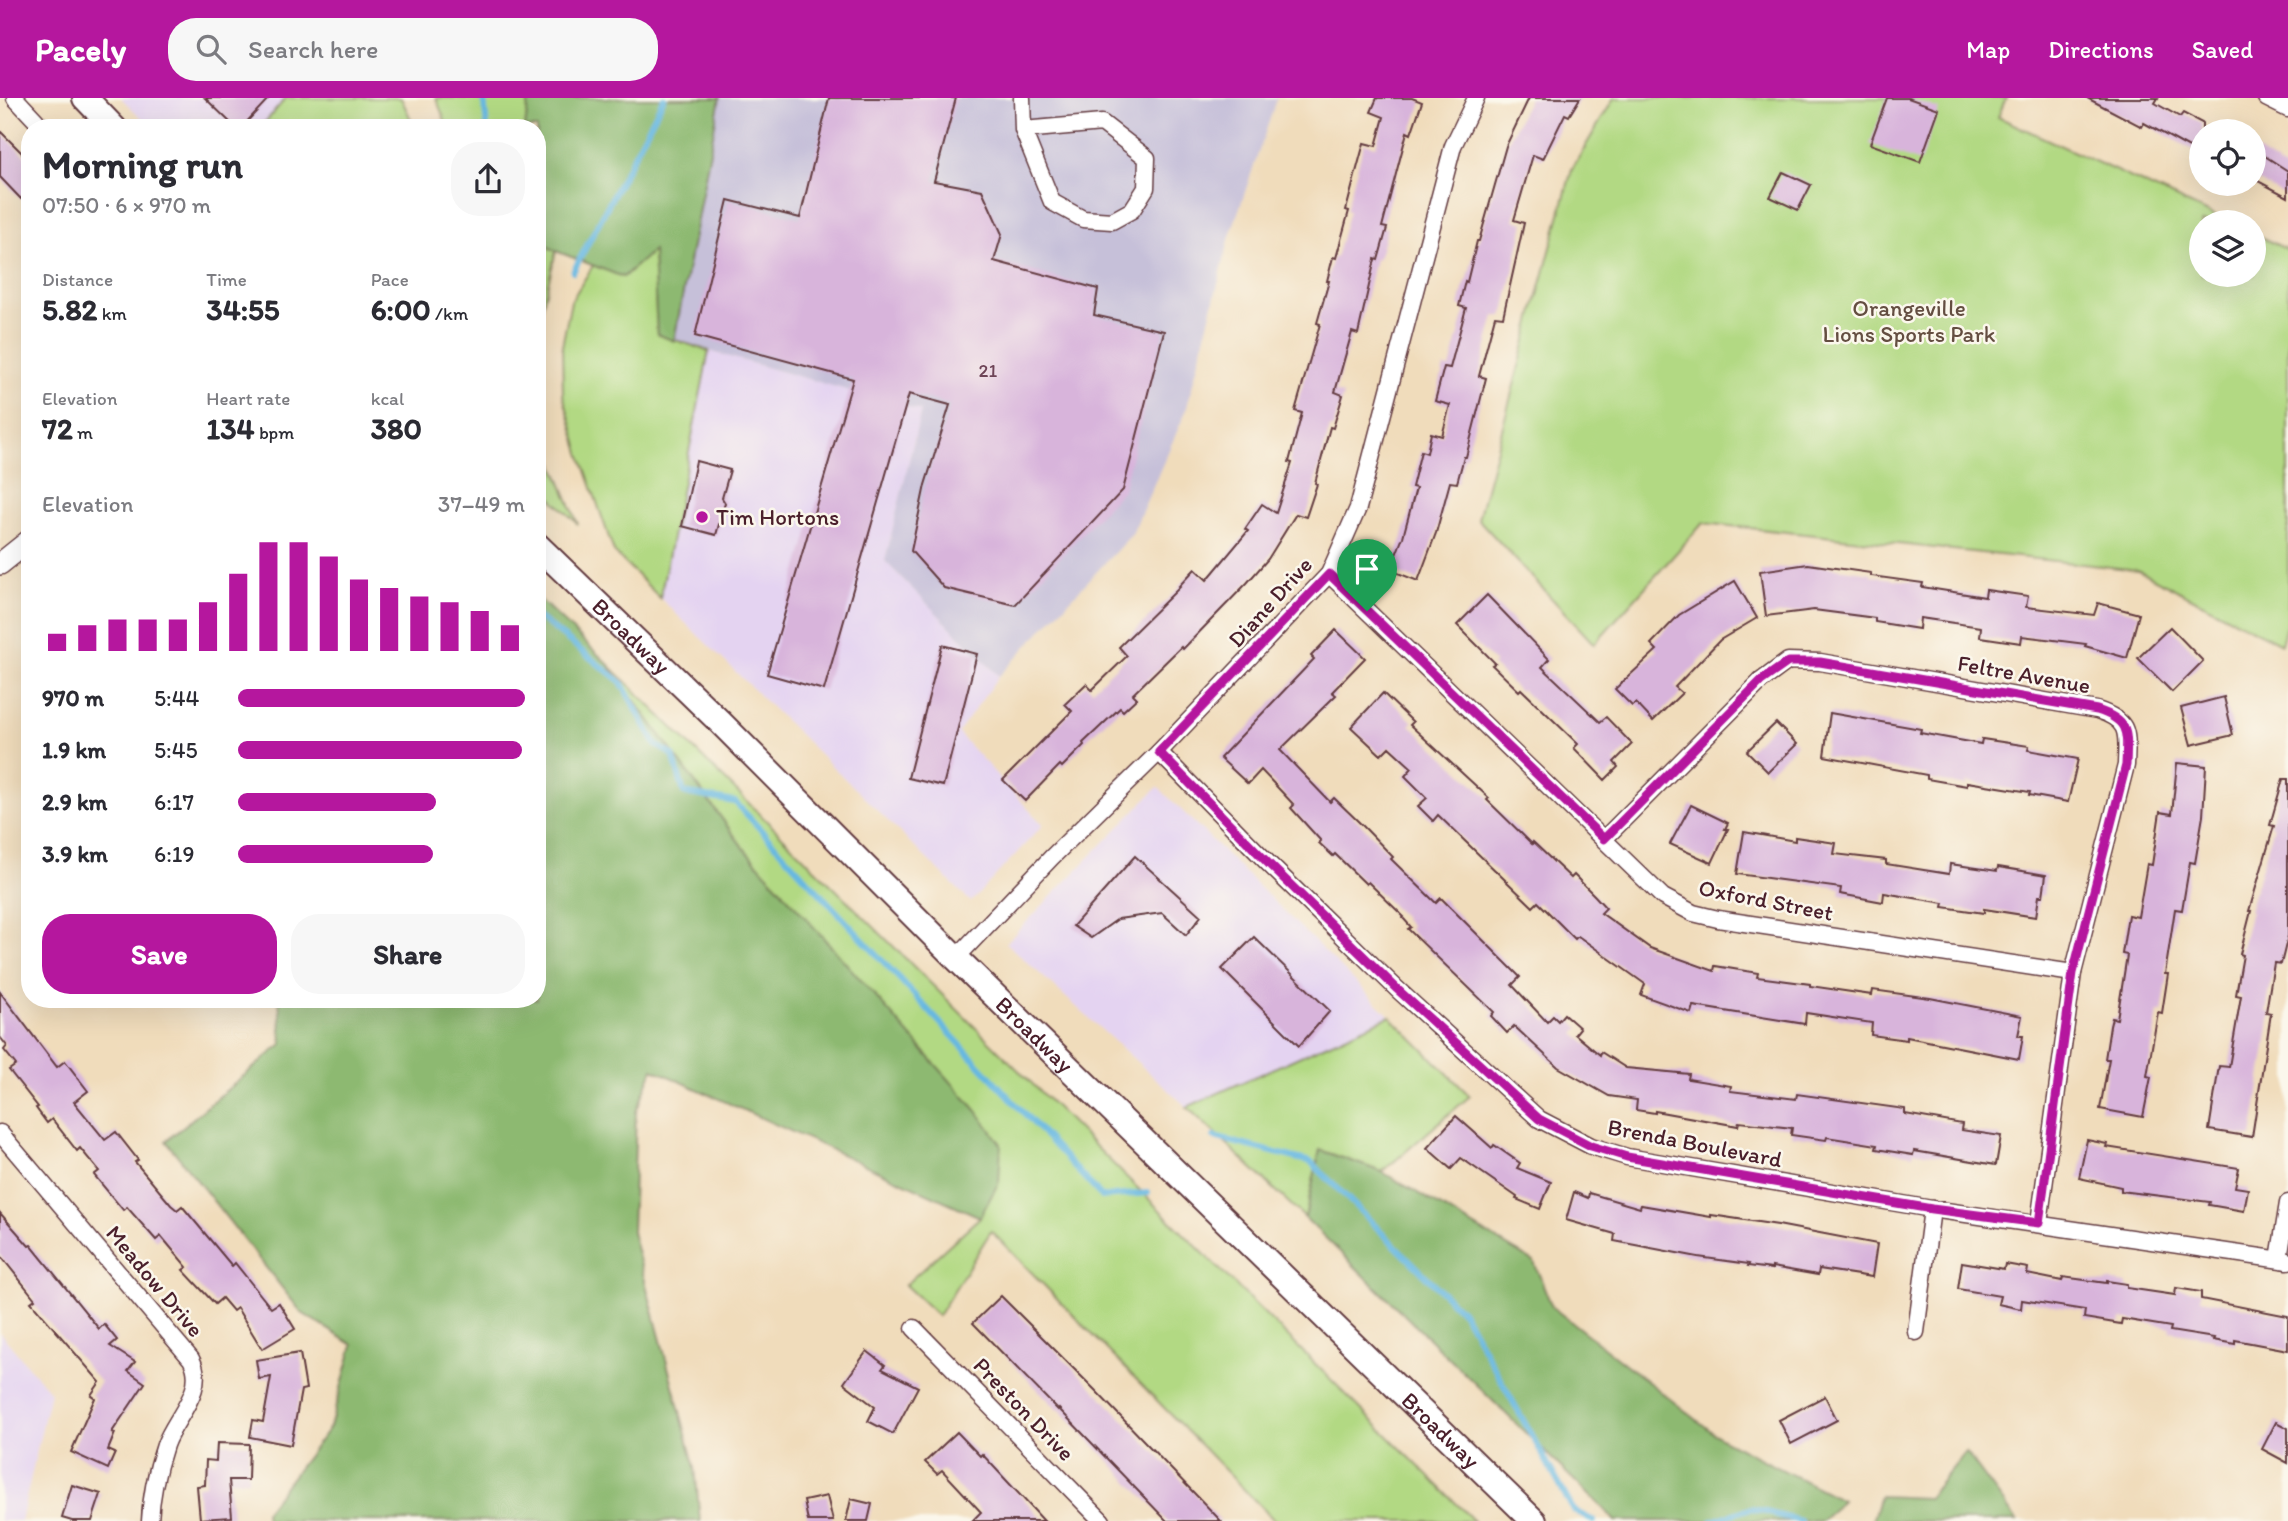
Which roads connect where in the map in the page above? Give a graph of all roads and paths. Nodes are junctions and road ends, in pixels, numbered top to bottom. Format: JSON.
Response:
{"nodes":[{"id":1,"x":15,"y":98,"type":"edge"},
{"id":2,"x":85,"y":98,"type":"edge"},
{"id":3,"x":1023,"y":98,"type":"edge"},
{"id":4,"x":1476,"y":98,"type":"edge"},
{"id":5,"x":2266,"y":98,"type":"edge"},
{"id":6,"x":2288,"y":109,"type":"edge"},
{"id":7,"x":35,"y":119,"type":"edge"},
{"id":8,"x":105,"y":119,"type":"edge"},
{"id":9,"x":1023,"y":130,"type":"junction"},
{"id":10,"x":21,"y":547,"type":"edge"},
{"id":11,"x":546,"y":554,"type":"edge"},
{"id":12,"x":0,"y":564,"type":"edge"},
{"id":13,"x":1329,"y":574,"type":"junction"},
{"id":14,"x":1159,"y":752,"type":"junction"},
{"id":15,"x":1604,"y":839,"type":"junction"},
{"id":16,"x":956,"y":958,"type":"junction"},
{"id":17,"x":2073,"y":973,"type":"junction"},
{"id":18,"x":0,"y":1133,"type":"edge"},
{"id":19,"x":2288,"y":1203,"type":"edge"},
{"id":20,"x":1932,"y":1209,"type":"junction"},
{"id":21,"x":2039,"y":1223,"type":"junction"},
{"id":22,"x":2283,"y":1260,"type":"edge"},
{"id":23,"x":914,"y":1328,"type":"dead end"},
{"id":24,"x":1916,"y":1332,"type":"dead end"},
{"id":25,"x":150,"y":1521,"type":"edge"},
{"id":26,"x":1102,"y":1521,"type":"edge"},
{"id":27,"x":1534,"y":1521,"type":"edge"}],
"edges":[{"from":1,"to":7,"type":"street"},
{"from":2,"to":8,"type":"main road"},
{"from":3,"to":9,"type":"street"},
{"from":4,"to":13,"type":"street","name":"Diane Drive"},
{"from":5,"to":6,"type":"street"},
{"from":9,"to":9,"type":"street"},
{"from":10,"to":12,"type":"street"},
{"from":11,"to":16,"type":"main road","name":"Broadway"},
{"from":13,"to":14,"type":"street","name":"Diane Drive"},
{"from":13,"to":15,"type":"street","name":"Oxford Street"},
{"from":14,"to":16,"type":"street","name":"Diane Drive"},
{"from":14,"to":20,"type":"street","name":"Brenda Boulevard"},
{"from":15,"to":17,"type":"street","name":"Oxford Street"},
{"from":15,"to":17,"type":"street","name":"Feltre Avenue"},
{"from":16,"to":27,"type":"main road","name":"Broadway"},
{"from":17,"to":21,"type":"street","name":"Feltre Avenue"},
{"from":18,"to":25,"type":"street","name":"Meadow Drive"},
{"from":19,"to":22,"type":"street"},
{"from":20,"to":21,"type":"street","name":"Brenda Boulevard"},
{"from":20,"to":24,"type":"street"},
{"from":21,"to":22,"type":"street","name":"Brenda Boulevard"},
{"from":23,"to":26,"type":"street","name":"Preston Drive"}]}
